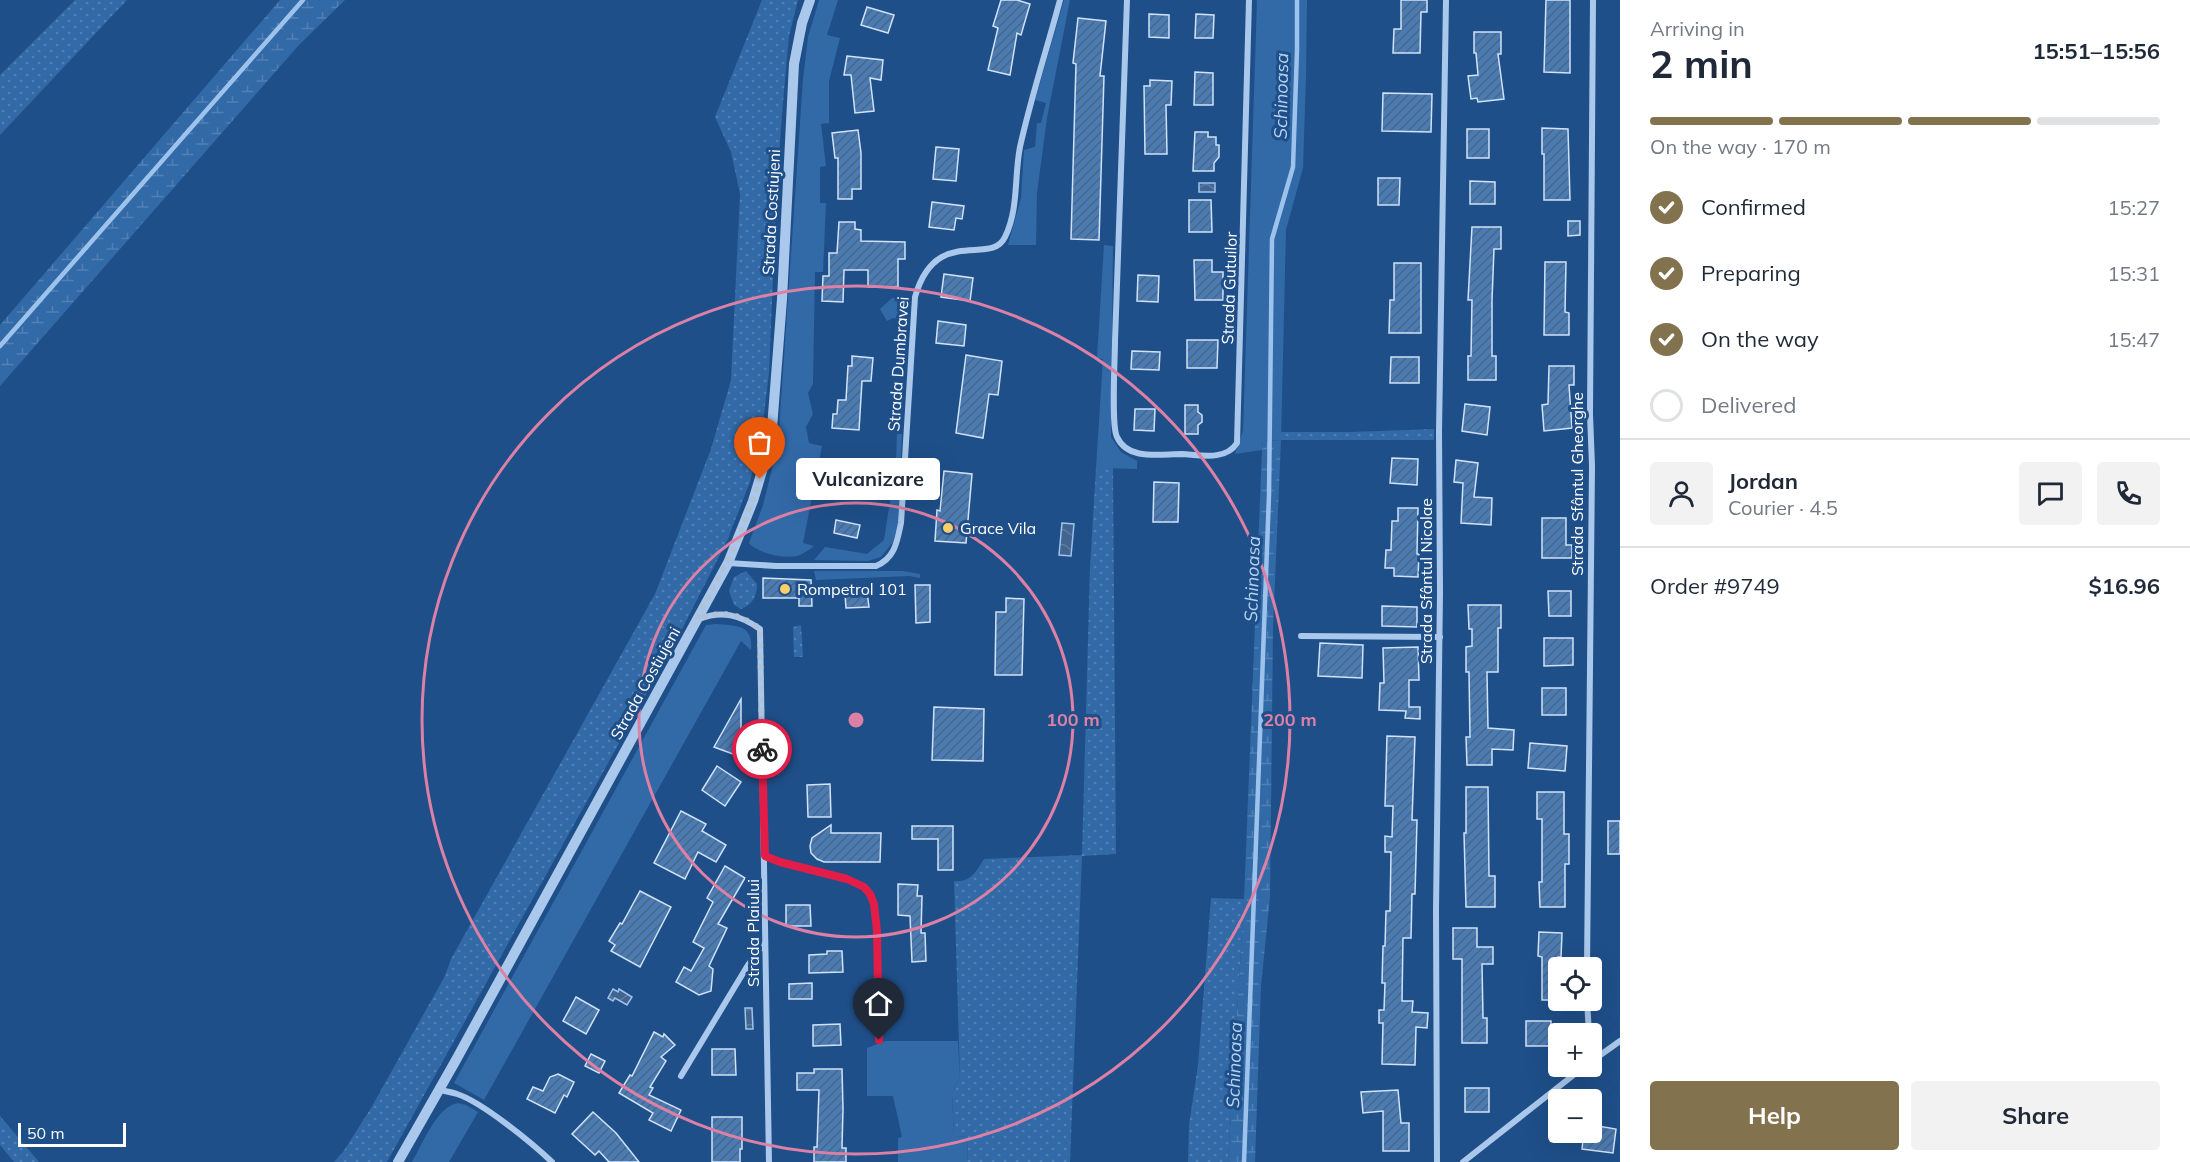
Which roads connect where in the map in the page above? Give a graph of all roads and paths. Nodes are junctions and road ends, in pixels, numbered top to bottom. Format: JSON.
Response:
{"nodes":[{"id":1,"x":810,"y":0,"type":"edge"},
{"id":2,"x":1060,"y":0,"type":"edge"},
{"id":3,"x":1127,"y":0,"type":"edge"},
{"id":4,"x":1249,"y":0,"type":"edge"},
{"id":5,"x":1446,"y":0,"type":"edge"},
{"id":6,"x":1593,"y":0,"type":"edge"},
{"id":7,"x":728,"y":563,"type":"junction"},
{"id":8,"x":697,"y":619,"type":"junction"},
{"id":9,"x":1301,"y":636,"type":"dead end"},
{"id":10,"x":1440,"y":637,"type":"junction"},
{"id":11,"x":765,"y":856,"type":"junction"},
{"id":12,"x":766,"y":943,"type":"junction"},
{"id":13,"x":1587,"y":957,"type":"edge"},
{"id":14,"x":879,"y":1040,"type":"dead end"},
{"id":15,"x":1620,"y":1041,"type":"edge"},
{"id":16,"x":1602,"y":1054,"type":"edge"},
{"id":17,"x":681,"y":1076,"type":"dead end"},
{"id":18,"x":1571,"y":1077,"type":"edge"},
{"id":19,"x":439,"y":1090,"type":"junction"},
{"id":20,"x":398,"y":1162,"type":"edge"},
{"id":21,"x":552,"y":1162,"type":"edge"},
{"id":22,"x":769,"y":1162,"type":"edge"},
{"id":23,"x":1437,"y":1162,"type":"edge"},
{"id":24,"x":1462,"y":1162,"type":"edge"}],
"edges":[{"from":1,"to":7,"type":"street","name":"Strada Costiujeni"},
{"from":2,"to":7,"type":"street","name":"Strada Dumbravei"},
{"from":3,"to":4,"type":"street","name":"Strada Gutuilor"},
{"from":5,"to":10,"type":"street","name":"Strada Sfântul Nicolae"},
{"from":6,"to":13,"type":"street","name":"Strada Sfântul Gheorghe"},
{"from":7,"to":8,"type":"street","name":"Strada Costiujeni"},
{"from":8,"to":11,"type":"street","name":"Strada Plaiului"},
{"from":8,"to":19,"type":"street","name":"Strada Costiujeni"},
{"from":9,"to":10,"type":"street"},
{"from":10,"to":23,"type":"street","name":"Strada Sfântul Nicolae"},
{"from":11,"to":12,"type":"street","name":"Strada Plaiului"},
{"from":11,"to":14,"type":"street"},
{"from":12,"to":17,"type":"street"},
{"from":12,"to":22,"type":"street","name":"Strada Plaiului"},
{"from":15,"to":16,"type":"street"},
{"from":18,"to":24,"type":"street"},
{"from":19,"to":20,"type":"street","name":"Strada Costiujeni"},
{"from":19,"to":21,"type":"street"}]}
